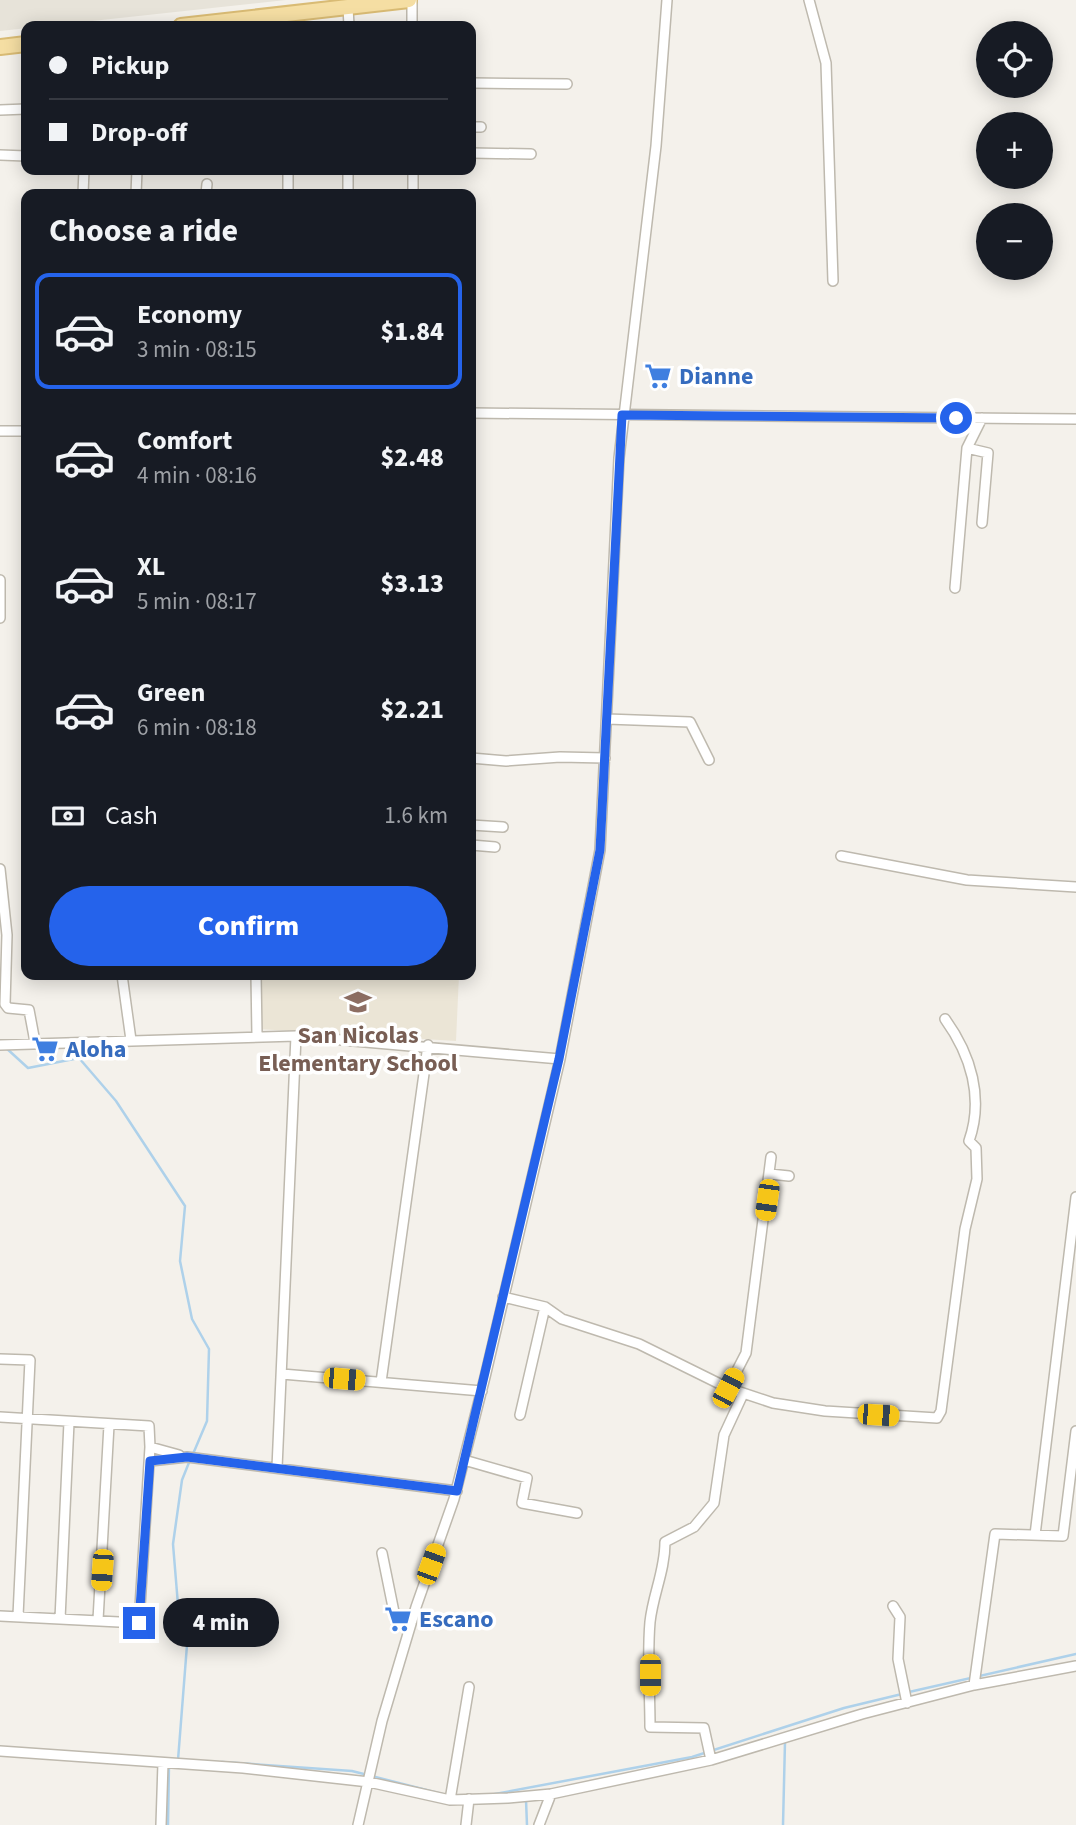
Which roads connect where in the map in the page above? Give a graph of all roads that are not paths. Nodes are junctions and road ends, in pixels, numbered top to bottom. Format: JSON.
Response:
{"nodes":[{"id":1,"x":410,"y":0,"type":"edge"},
{"id":2,"x":667,"y":0,"type":"edge"},
{"id":3,"x":808,"y":0,"type":"edge"},
{"id":4,"x":348,"y":7,"type":"junction"},
{"id":5,"x":289,"y":20,"type":"edge"},
{"id":6,"x":271,"y":21,"type":"edge"},
{"id":7,"x":349,"y":21,"type":"edge"},
{"id":8,"x":412,"y":21,"type":"edge"},
{"id":9,"x":21,"y":45,"type":"edge"},
{"id":10,"x":0,"y":47,"type":"edge"},
{"id":11,"x":476,"y":83,"type":"edge"},
{"id":12,"x":567,"y":84,"type":"dead end"},
{"id":13,"x":21,"y":109,"type":"edge"},
{"id":14,"x":0,"y":110,"type":"edge"},
{"id":15,"x":476,"y":153,"type":"edge"},
{"id":16,"x":531,"y":154,"type":"dead end"},
{"id":17,"x":0,"y":155,"type":"edge"},
{"id":18,"x":21,"y":156,"type":"edge"},
{"id":19,"x":207,"y":184,"type":"dead end"},
{"id":20,"x":206,"y":189,"type":"edge"},
{"id":21,"x":833,"y":281,"type":"dead end"},
{"id":22,"x":476,"y":413,"type":"edge"},
{"id":23,"x":622,"y":415,"type":"junction"},
{"id":24,"x":982,"y":418,"type":"junction"},
{"id":25,"x":1076,"y":419,"type":"edge"},
{"id":26,"x":0,"y":431,"type":"edge"},
{"id":27,"x":21,"y":431,"type":"edge"},
{"id":28,"x":967,"y":448,"type":"junction"},
{"id":29,"x":982,"y":523,"type":"dead end"},
{"id":30,"x":0,"y":580,"type":"edge"},
{"id":31,"x":955,"y":588,"type":"dead end"},
{"id":32,"x":0,"y":618,"type":"edge"},
{"id":33,"x":607,"y":719,"type":"junction"},
{"id":34,"x":476,"y":758,"type":"edge"},
{"id":35,"x":605,"y":758,"type":"junction"},
{"id":36,"x":709,"y":760,"type":"dead end"},
{"id":37,"x":476,"y":825,"type":"edge"},
{"id":38,"x":503,"y":827,"type":"dead end"},
{"id":39,"x":476,"y":845,"type":"edge"},
{"id":40,"x":495,"y":847,"type":"dead end"},
{"id":41,"x":841,"y":856,"type":"dead end"},
{"id":42,"x":0,"y":869,"type":"edge"},
{"id":43,"x":1076,"y":887,"type":"edge"},
{"id":44,"x":123,"y":980,"type":"edge"},
{"id":45,"x":257,"y":980,"type":"edge"},
{"id":46,"x":945,"y":1019,"type":"dead end"},
{"id":47,"x":257,"y":1035,"type":"junction"},
{"id":48,"x":296,"y":1036,"type":"junction"},
{"id":49,"x":131,"y":1040,"type":"junction"},
{"id":50,"x":35,"y":1042,"type":"junction"},
{"id":51,"x":2,"y":1045,"type":"edge"},
{"id":52,"x":428,"y":1045,"type":"junction"},
{"id":53,"x":559,"y":1059,"type":"junction"},
{"id":54,"x":772,"y":1157,"type":"dead end"},
{"id":55,"x":770,"y":1174,"type":"junction"},
{"id":56,"x":789,"y":1176,"type":"dead end"},
{"id":57,"x":1076,"y":1196,"type":"edge"},
{"id":58,"x":503,"y":1297,"type":"junction"},
{"id":59,"x":545,"y":1307,"type":"junction"},
{"id":60,"x":0,"y":1359,"type":"edge"},
{"id":61,"x":282,"y":1374,"type":"junction"},
{"id":62,"x":381,"y":1382,"type":"junction"},
{"id":63,"x":728,"y":1388,"type":"junction"},
{"id":64,"x":482,"y":1391,"type":"junction"},
{"id":65,"x":743,"y":1394,"type":"junction"},
{"id":66,"x":520,"y":1415,"type":"dead end"},
{"id":67,"x":0,"y":1417,"type":"edge"},
{"id":68,"x":26,"y":1418,"type":"junction"},
{"id":69,"x":69,"y":1422,"type":"junction"},
{"id":70,"x":109,"y":1425,"type":"junction"},
{"id":71,"x":1076,"y":1431,"type":"edge"},
{"id":72,"x":150,"y":1447,"type":"junction"},
{"id":73,"x":187,"y":1457,"type":"junction"},
{"id":74,"x":464,"y":1460,"type":"junction"},
{"id":75,"x":150,"y":1461,"type":"junction"},
{"id":76,"x":277,"y":1468,"type":"junction"},
{"id":77,"x":457,"y":1491,"type":"junction"},
{"id":78,"x":577,"y":1513,"type":"dead end"},
{"id":79,"x":1035,"y":1535,"type":"junction"},
{"id":80,"x":382,"y":1553,"type":"dead end"},
{"id":81,"x":893,"y":1606,"type":"dead end"},
{"id":82,"x":0,"y":1616,"type":"edge"},
{"id":83,"x":18,"y":1616,"type":"junction"},
{"id":84,"x":60,"y":1619,"type":"junction"},
{"id":85,"x":98,"y":1620,"type":"junction"},
{"id":86,"x":412,"y":1621,"type":"junction"},
{"id":87,"x":1076,"y":1666,"type":"edge"},
{"id":88,"x":974,"y":1685,"type":"junction"},
{"id":89,"x":469,"y":1687,"type":"dead end"},
{"id":90,"x":907,"y":1703,"type":"junction"},
{"id":91,"x":0,"y":1751,"type":"edge"},
{"id":92,"x":711,"y":1760,"type":"junction"},
{"id":93,"x":163,"y":1763,"type":"junction"},
{"id":94,"x":369,"y":1782,"type":"junction"},
{"id":95,"x":551,"y":1794,"type":"junction"},
{"id":96,"x":469,"y":1799,"type":"junction"},
{"id":97,"x":450,"y":1800,"type":"junction"},
{"id":98,"x":161,"y":1825,"type":"edge"},
{"id":99,"x":358,"y":1825,"type":"edge"},
{"id":100,"x":466,"y":1825,"type":"edge"},
{"id":101,"x":539,"y":1825,"type":"edge"}],
"edges":[{"from":1,"to":4,"type":"main road"},
{"from":1,"to":8,"type":"street"},
{"from":2,"to":23,"type":"street"},
{"from":3,"to":21,"type":"street"},
{"from":4,"to":5,"type":"main road"},
{"from":4,"to":7,"type":"street"},
{"from":5,"to":6,"type":"main road"},
{"from":9,"to":10,"type":"main road"},
{"from":11,"to":12,"type":"street"},
{"from":13,"to":14,"type":"street"},
{"from":15,"to":16,"type":"street"},
{"from":17,"to":18,"type":"street"},
{"from":19,"to":20,"type":"street"},
{"from":22,"to":23,"type":"street"},
{"from":23,"to":24,"type":"street"},
{"from":23,"to":33,"type":"street"},
{"from":24,"to":25,"type":"street"},
{"from":24,"to":28,"type":"street"},
{"from":26,"to":27,"type":"street"},
{"from":28,"to":29,"type":"street"},
{"from":28,"to":31,"type":"street"},
{"from":30,"to":32,"type":"street"},
{"from":33,"to":35,"type":"street"},
{"from":33,"to":36,"type":"street"},
{"from":34,"to":35,"type":"street"},
{"from":35,"to":53,"type":"street"},
{"from":37,"to":38,"type":"street"},
{"from":39,"to":40,"type":"street"},
{"from":41,"to":43,"type":"street"},
{"from":42,"to":50,"type":"street"},
{"from":44,"to":49,"type":"street"},
{"from":45,"to":47,"type":"street"},
{"from":46,"to":65,"type":"street"},
{"from":47,"to":48,"type":"street"},
{"from":47,"to":49,"type":"street"},
{"from":48,"to":52,"type":"street"},
{"from":48,"to":61,"type":"street"},
{"from":49,"to":50,"type":"street"},
{"from":50,"to":51,"type":"street"},
{"from":52,"to":53,"type":"street"},
{"from":52,"to":62,"type":"street"},
{"from":53,"to":58,"type":"street"},
{"from":54,"to":55,"type":"street"},
{"from":55,"to":56,"type":"street"},
{"from":55,"to":63,"type":"street"},
{"from":57,"to":79,"type":"street"},
{"from":58,"to":59,"type":"street"},
{"from":58,"to":64,"type":"street"},
{"from":59,"to":63,"type":"street"},
{"from":59,"to":66,"type":"street"},
{"from":60,"to":68,"type":"street"},
{"from":61,"to":62,"type":"street"},
{"from":61,"to":76,"type":"street"},
{"from":62,"to":64,"type":"street"},
{"from":63,"to":65,"type":"street"},
{"from":64,"to":74,"type":"street"},
{"from":65,"to":92,"type":"street"},
{"from":67,"to":68,"type":"street"},
{"from":68,"to":69,"type":"street"},
{"from":68,"to":83,"type":"street"},
{"from":69,"to":70,"type":"street"},
{"from":69,"to":84,"type":"street"},
{"from":70,"to":72,"type":"street"},
{"from":70,"to":85,"type":"street"},
{"from":71,"to":79,"type":"street"},
{"from":72,"to":73,"type":"street"},
{"from":72,"to":75,"type":"street"},
{"from":73,"to":75,"type":"street"},
{"from":73,"to":76,"type":"street"},
{"from":74,"to":77,"type":"street"},
{"from":74,"to":78,"type":"street"},
{"from":75,"to":85,"type":"street"},
{"from":76,"to":77,"type":"street"},
{"from":77,"to":86,"type":"street"},
{"from":79,"to":88,"type":"street"},
{"from":80,"to":86,"type":"street"},
{"from":81,"to":90,"type":"street"},
{"from":82,"to":83,"type":"street"},
{"from":83,"to":84,"type":"street"},
{"from":84,"to":85,"type":"street"},
{"from":86,"to":94,"type":"street"},
{"from":87,"to":88,"type":"street"},
{"from":88,"to":90,"type":"street"},
{"from":89,"to":97,"type":"street"},
{"from":90,"to":92,"type":"street"},
{"from":91,"to":93,"type":"street"},
{"from":92,"to":95,"type":"street"},
{"from":93,"to":94,"type":"street"},
{"from":93,"to":98,"type":"street"},
{"from":94,"to":97,"type":"street"},
{"from":94,"to":99,"type":"street"},
{"from":95,"to":96,"type":"street"},
{"from":95,"to":101,"type":"street"},
{"from":96,"to":97,"type":"street"},
{"from":96,"to":100,"type":"street"}]}
